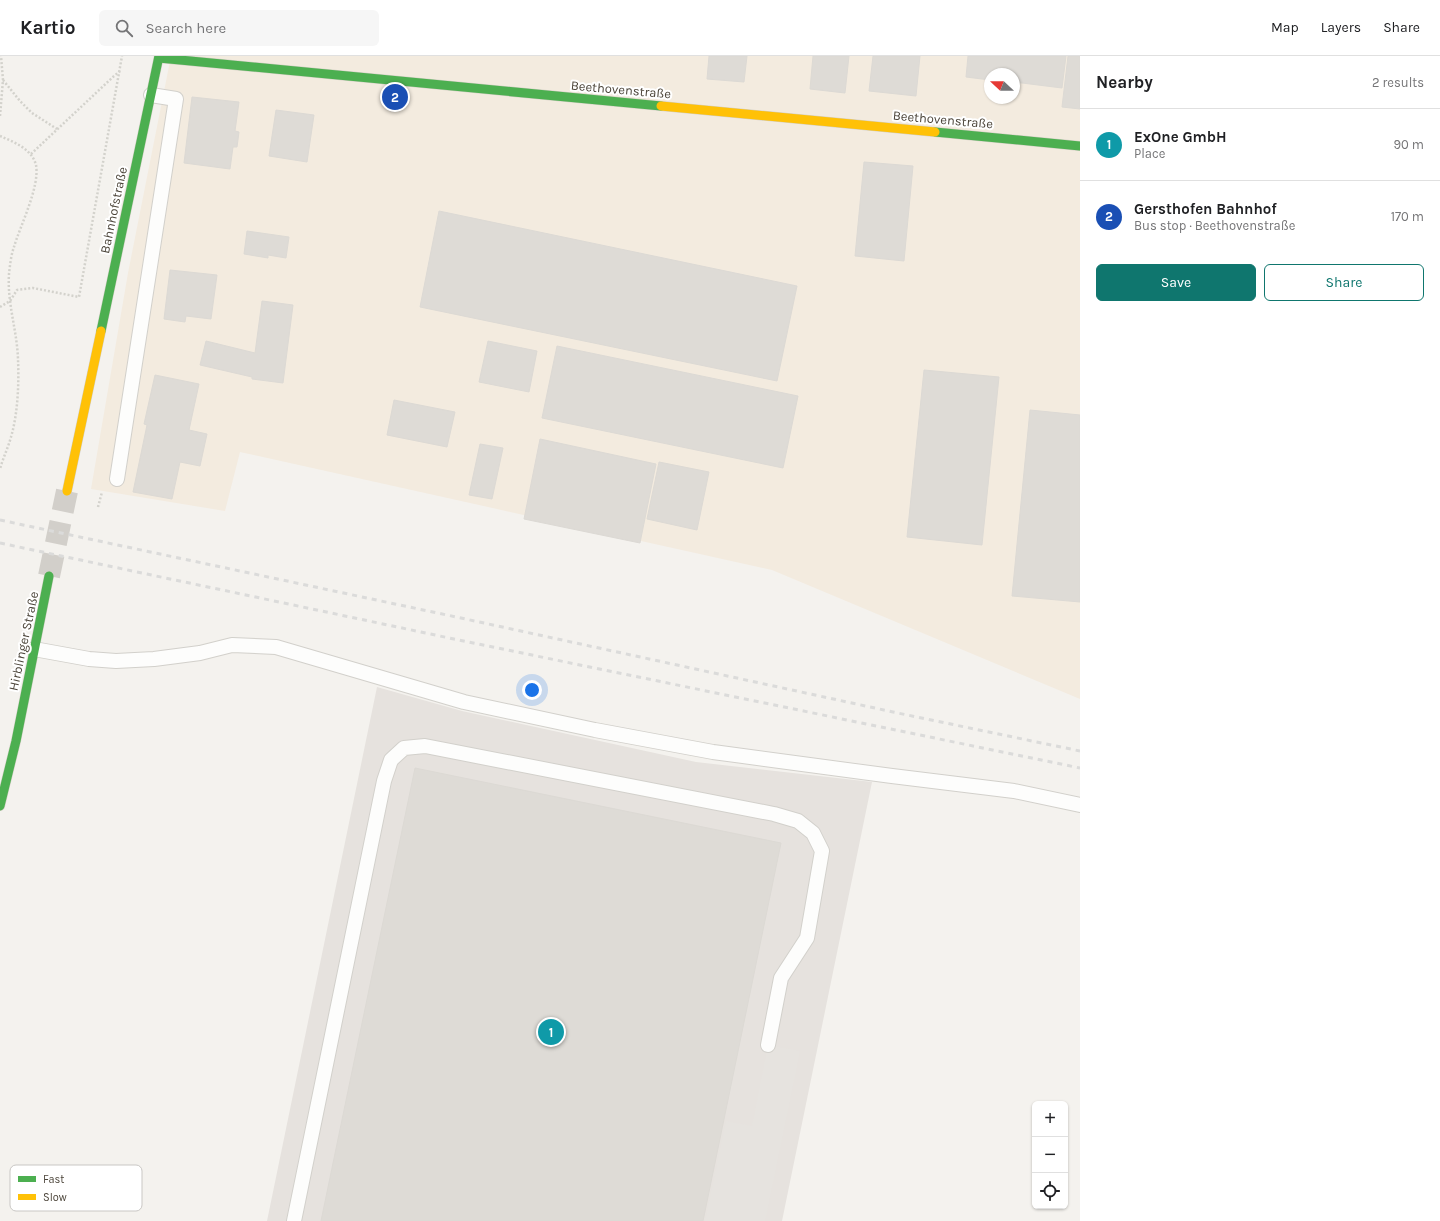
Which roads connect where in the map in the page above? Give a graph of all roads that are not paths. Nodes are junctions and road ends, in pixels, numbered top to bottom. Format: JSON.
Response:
{"nodes":[{"id":1,"x":159,"y":57,"type":"edge"},
{"id":2,"x":151,"y":95,"type":"junction"},
{"id":3,"x":1080,"y":146,"type":"edge"},
{"id":4,"x":117,"y":479,"type":"dead end"},
{"id":5,"x":67,"y":491,"type":"tunnel mouth"},
{"id":6,"x":49,"y":576,"type":"tunnel mouth"},
{"id":7,"x":34,"y":649,"type":"junction"},
{"id":8,"x":1080,"y":805,"type":"edge"},
{"id":9,"x":0,"y":806,"type":"edge"},
{"id":10,"x":768,"y":1045,"type":"dead end"},
{"id":11,"x":294,"y":1221,"type":"edge"}],
"edges":[{"from":1,"to":2,"type":"street","name":"Bahnhofstraße"},
{"from":1,"to":3,"type":"street","name":"Beethovenstraße"},
{"from":2,"to":4,"type":"lane"},
{"from":2,"to":5,"type":"street","name":"Bahnhofstraße"},
{"from":6,"to":7,"type":"street","name":"Hirblinger Straße"},
{"from":7,"to":8,"type":"lane"},
{"from":7,"to":9,"type":"street","name":"Hirblinger Straße"},
{"from":10,"to":11,"type":"lane"}]}
